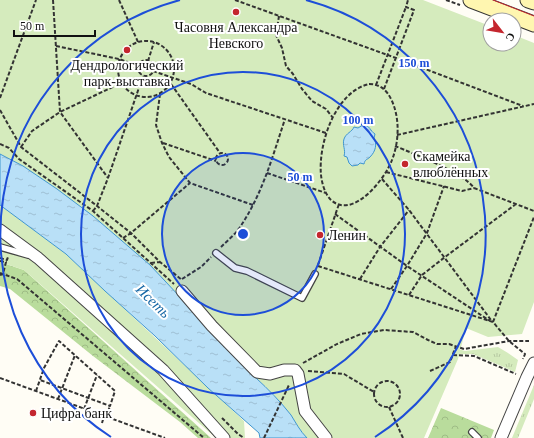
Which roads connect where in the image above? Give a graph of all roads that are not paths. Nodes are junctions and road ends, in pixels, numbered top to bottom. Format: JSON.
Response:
{"nodes":[{"id":1,"x":471,"y":0,"type":"edge"},
{"id":2,"x":528,"y":0,"type":"edge"},
{"id":3,"x":534,"y":2,"type":"edge"},
{"id":4,"x":534,"y":24,"type":"edge"},
{"id":5,"x":0,"y":230,"type":"edge"},
{"id":6,"x":0,"y":247,"type":"edge"},
{"id":7,"x":216,"y":253,"type":"road end"},
{"id":8,"x":38,"y":258,"type":"junction"},
{"id":9,"x":315,"y":274,"type":"road end"},
{"id":10,"x":182,"y":291,"type":"road end"},
{"id":11,"x":534,"y":363,"type":"edge"},
{"id":12,"x":472,"y":432,"type":"dead end"},
{"id":13,"x":224,"y":438,"type":"edge"},
{"id":14,"x":326,"y":438,"type":"edge"},
{"id":15,"x":478,"y":438,"type":"edge"},
{"id":16,"x":501,"y":438,"type":"edge"}],
"edges":[{"from":1,"to":4,"type":"main road"},
{"from":2,"to":3,"type":"main road"},
{"from":5,"to":8,"type":"street"},
{"from":6,"to":8,"type":"lane"},
{"from":7,"to":9,"type":"lane"},
{"from":8,"to":13,"type":"street"},
{"from":10,"to":14,"type":"street"},
{"from":11,"to":16,"type":"street"},
{"from":12,"to":15,"type":"lane"}]}
